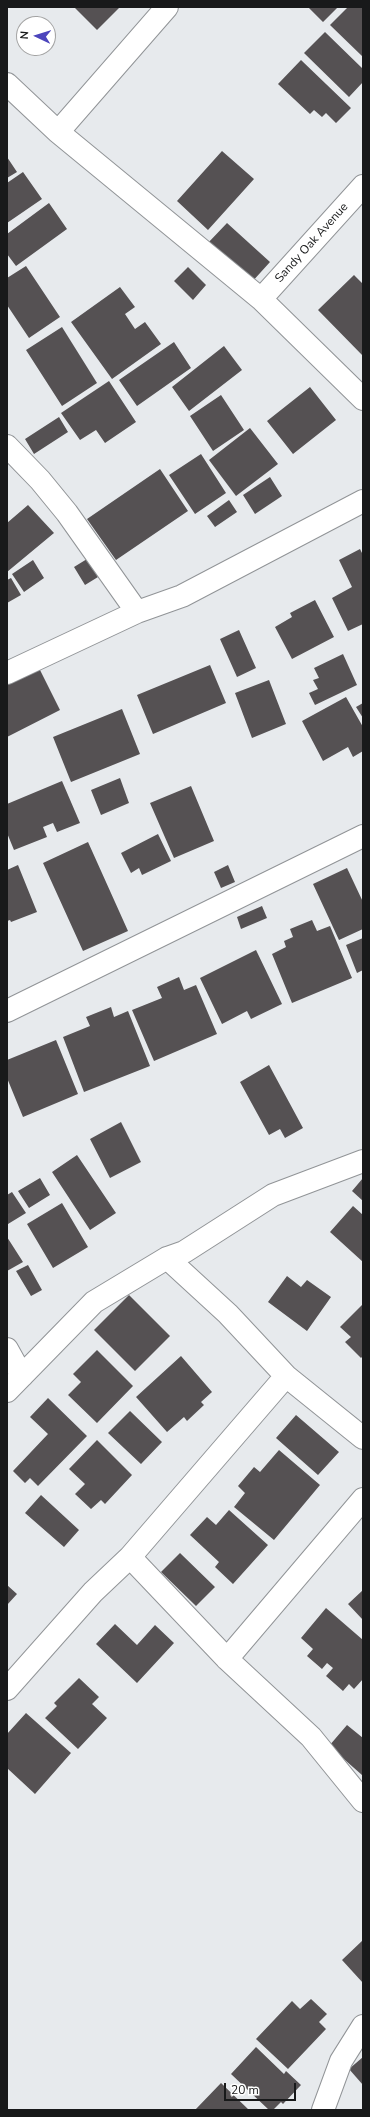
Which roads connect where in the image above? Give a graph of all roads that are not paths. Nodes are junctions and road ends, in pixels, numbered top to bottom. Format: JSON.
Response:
{"nodes":[{"id":1,"x":167,"y":7,"type":"edge"},
{"id":2,"x":7,"y":84,"type":"edge"},
{"id":3,"x":58,"y":132,"type":"junction"},
{"id":4,"x":363,"y":186,"type":"edge"},
{"id":5,"x":261,"y":299,"type":"junction"},
{"id":6,"x":363,"y":399,"type":"edge"},
{"id":7,"x":7,"y":446,"type":"edge"},
{"id":8,"x":363,"y":501,"type":"edge"},
{"id":9,"x":137,"y":612,"type":"junction"},
{"id":10,"x":7,"y":673,"type":"edge"},
{"id":11,"x":363,"y":836,"type":"edge"},
{"id":12,"x":7,"y":1011,"type":"edge"},
{"id":13,"x":363,"y":1161,"type":"edge"},
{"id":14,"x":167,"y":1258,"type":"junction"},
{"id":15,"x":7,"y":1349,"type":"edge"},
{"id":16,"x":286,"y":1376,"type":"junction"},
{"id":17,"x":14,"y":1384,"type":"edge"},
{"id":18,"x":363,"y":1438,"type":"edge"},
{"id":19,"x":363,"y":1499,"type":"edge"},
{"id":20,"x":130,"y":1557,"type":"junction"},
{"id":21,"x":227,"y":1659,"type":"junction"},
{"id":22,"x":7,"y":1689,"type":"edge"},
{"id":23,"x":363,"y":1801,"type":"edge"},
{"id":24,"x":363,"y":2026,"type":"edge"},
{"id":25,"x":323,"y":2110,"type":"edge"}],
"edges":[{"from":1,"to":3,"type":"street"},
{"from":2,"to":3,"type":"street"},
{"from":3,"to":5,"type":"street"},
{"from":4,"to":5,"type":"street","name":"Sandy Oak Avenue"},
{"from":5,"to":6,"type":"street"},
{"from":7,"to":9,"type":"street"},
{"from":8,"to":9,"type":"street"},
{"from":9,"to":10,"type":"street"},
{"from":11,"to":12,"type":"street"},
{"from":13,"to":14,"type":"street"},
{"from":14,"to":16,"type":"street"},
{"from":14,"to":17,"type":"street"},
{"from":15,"to":17,"type":"street"},
{"from":16,"to":18,"type":"street"},
{"from":16,"to":20,"type":"street"},
{"from":19,"to":21,"type":"street"},
{"from":20,"to":21,"type":"street"},
{"from":20,"to":22,"type":"street"},
{"from":21,"to":23,"type":"street"},
{"from":24,"to":25,"type":"street"}]}
